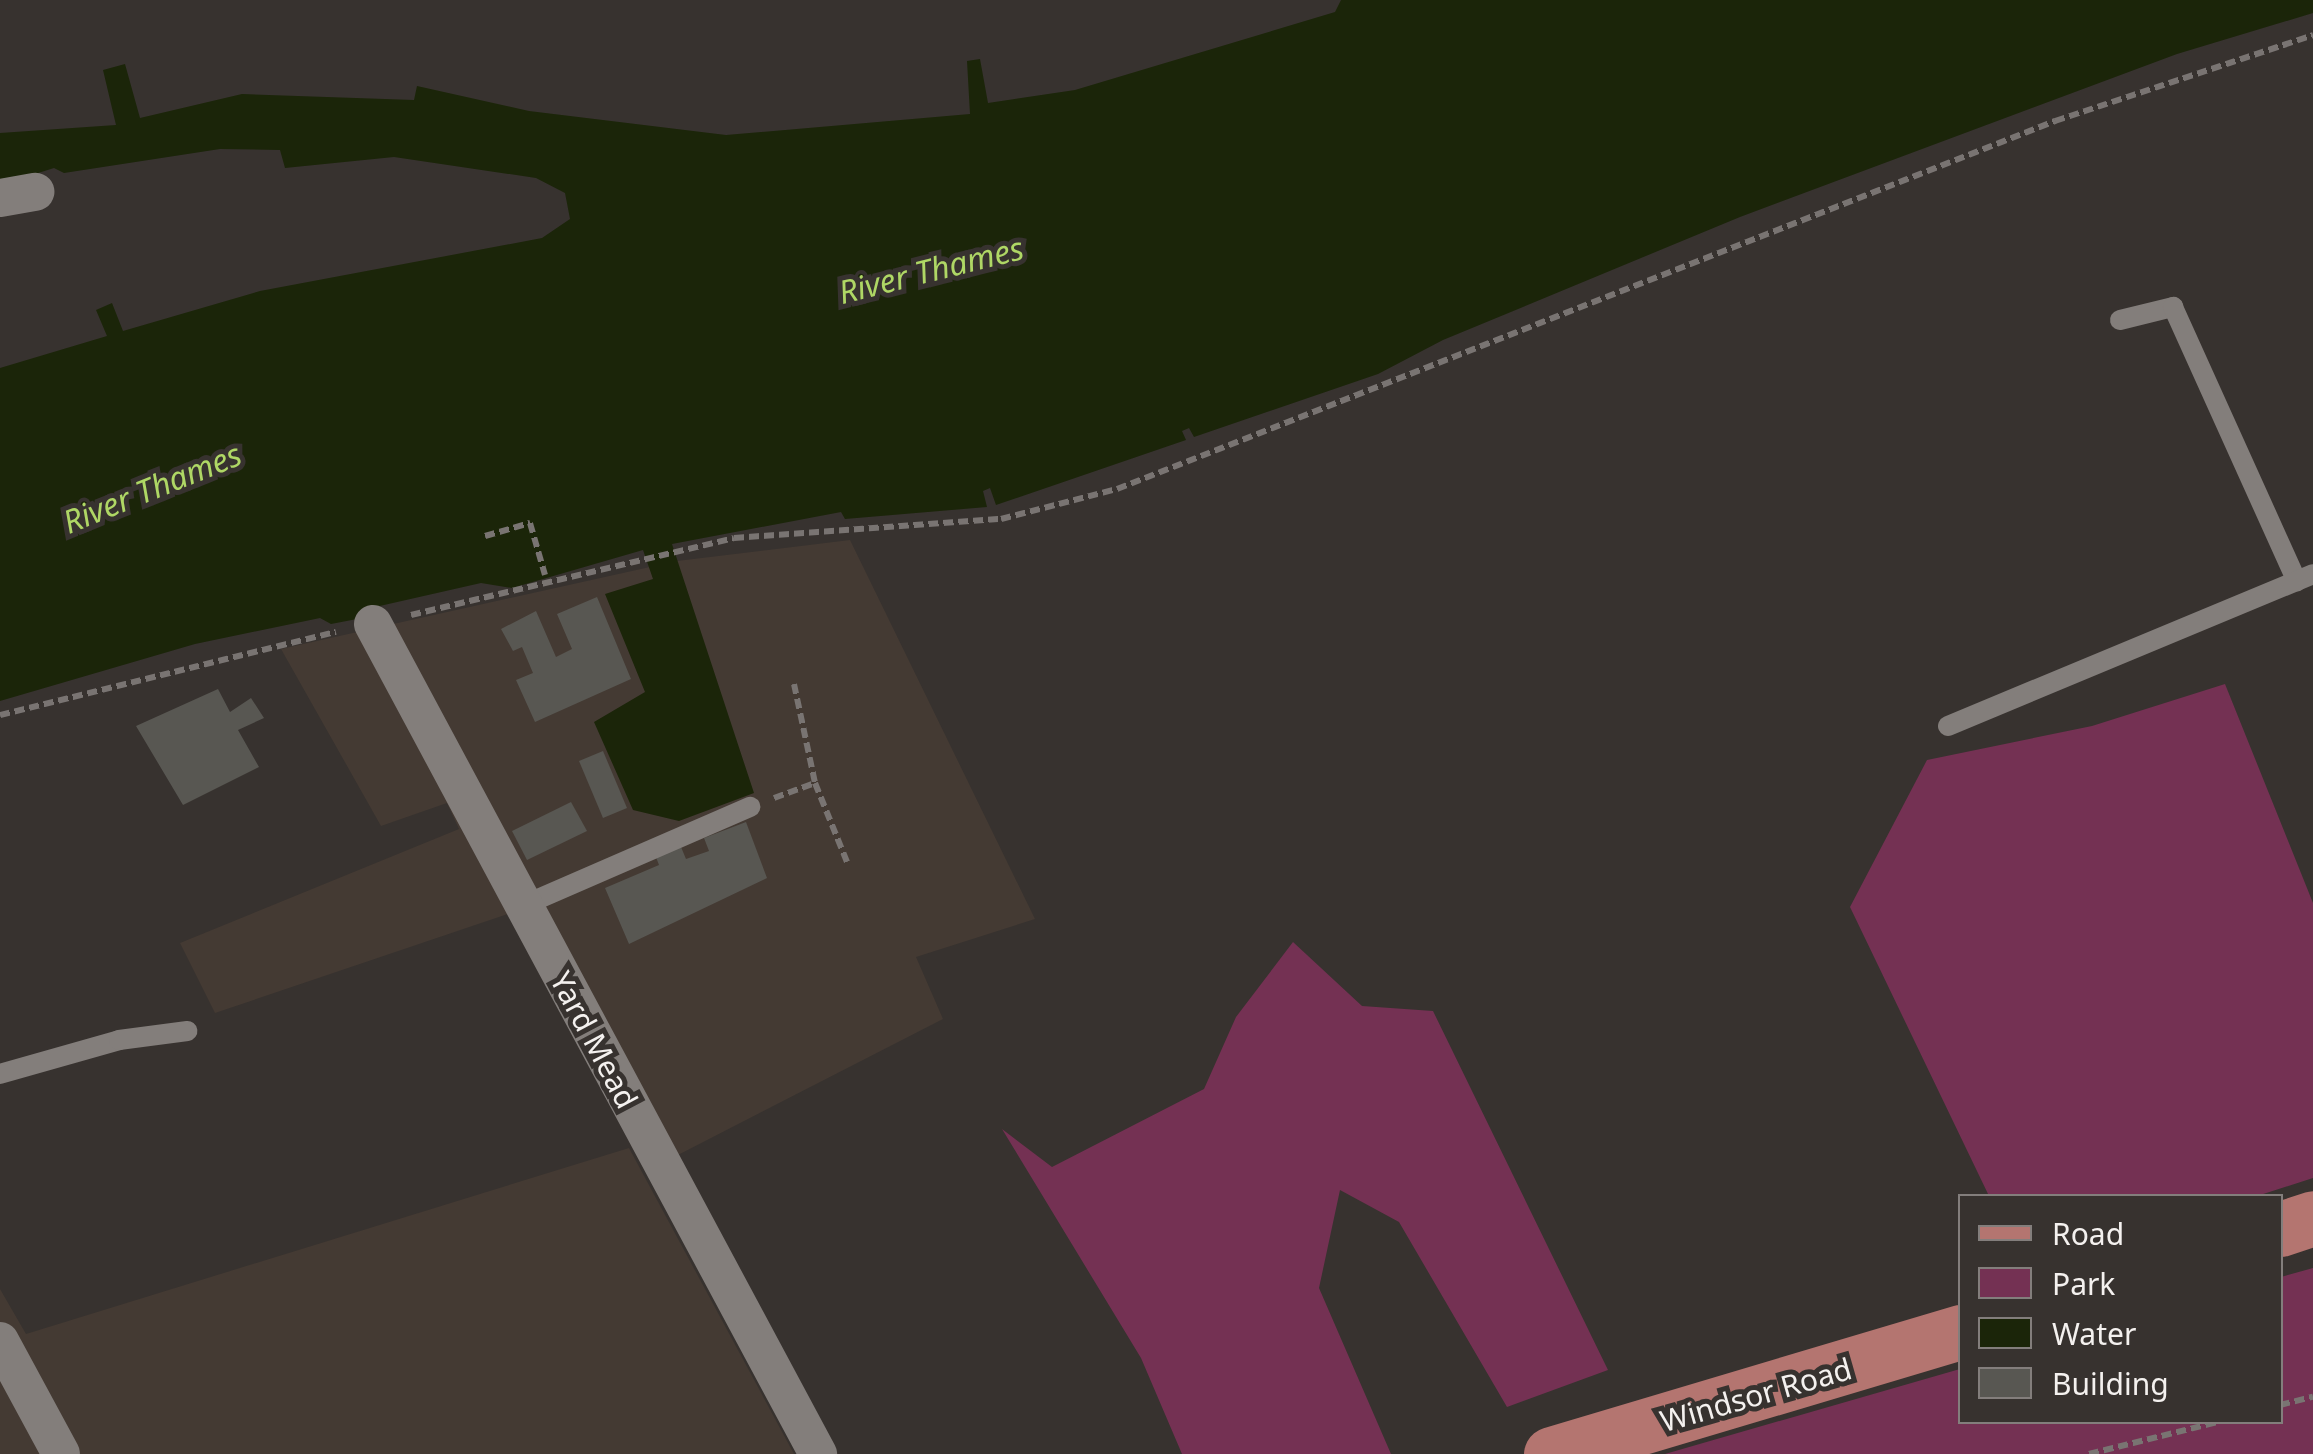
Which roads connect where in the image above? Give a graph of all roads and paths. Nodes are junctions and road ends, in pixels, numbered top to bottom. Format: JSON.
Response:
{"nodes":[{"id":1,"x":2313,"y":35,"type":"edge"},
{"id":2,"x":2120,"y":320,"type":"dead end"},
{"id":3,"x":485,"y":536,"type":"dead end"},
{"id":4,"x":544,"y":575,"type":"dead end"},
{"id":5,"x":2305,"y":577,"type":"edge"},
{"id":6,"x":373,"y":624,"type":"junction"},
{"id":7,"x":794,"y":684,"type":"dead end"},
{"id":8,"x":0,"y":715,"type":"edge"},
{"id":9,"x":1948,"y":726,"type":"dead end"},
{"id":10,"x":815,"y":783,"type":"junction"},
{"id":11,"x":750,"y":807,"type":"joint"},
{"id":12,"x":847,"y":862,"type":"dead end"},
{"id":13,"x":522,"y":906,"type":"junction"},
{"id":14,"x":187,"y":1031,"type":"dead end"},
{"id":15,"x":0,"y":1074,"type":"edge"},
{"id":16,"x":2313,"y":1218,"type":"edge"},
{"id":17,"x":2283,"y":1227,"type":"edge"},
{"id":18,"x":1958,"y":1332,"type":"edge"},
{"id":19,"x":0,"y":1341,"type":"edge"},
{"id":20,"x":2313,"y":1397,"type":"edge"},
{"id":21,"x":2283,"y":1405,"type":"edge"},
{"id":22,"x":2209,"y":1424,"type":"edge"},
{"id":23,"x":61,"y":1454,"type":"edge"},
{"id":24,"x":818,"y":1454,"type":"edge"},
{"id":25,"x":1551,"y":1454,"type":"edge"},
{"id":26,"x":2089,"y":1454,"type":"edge"}],
"edges":[{"from":1,"to":6,"type":"path"},
{"from":2,"to":5,"type":"lane"},
{"from":3,"to":4,"type":"path"},
{"from":5,"to":9,"type":"lane"},
{"from":6,"to":8,"type":"path"},
{"from":6,"to":13,"type":"street","name":"Yard Mead"},
{"from":7,"to":10,"type":"path"},
{"from":10,"to":11,"type":"path"},
{"from":10,"to":12,"type":"path"},
{"from":11,"to":13,"type":"lane"},
{"from":13,"to":24,"type":"street","name":"Yard Mead"},
{"from":14,"to":15,"type":"lane"},
{"from":16,"to":17,"type":"main road"},
{"from":18,"to":25,"type":"main road","name":"Windsor Road"},
{"from":19,"to":23,"type":"street"},
{"from":20,"to":21,"type":"path"},
{"from":22,"to":26,"type":"path"}]}
